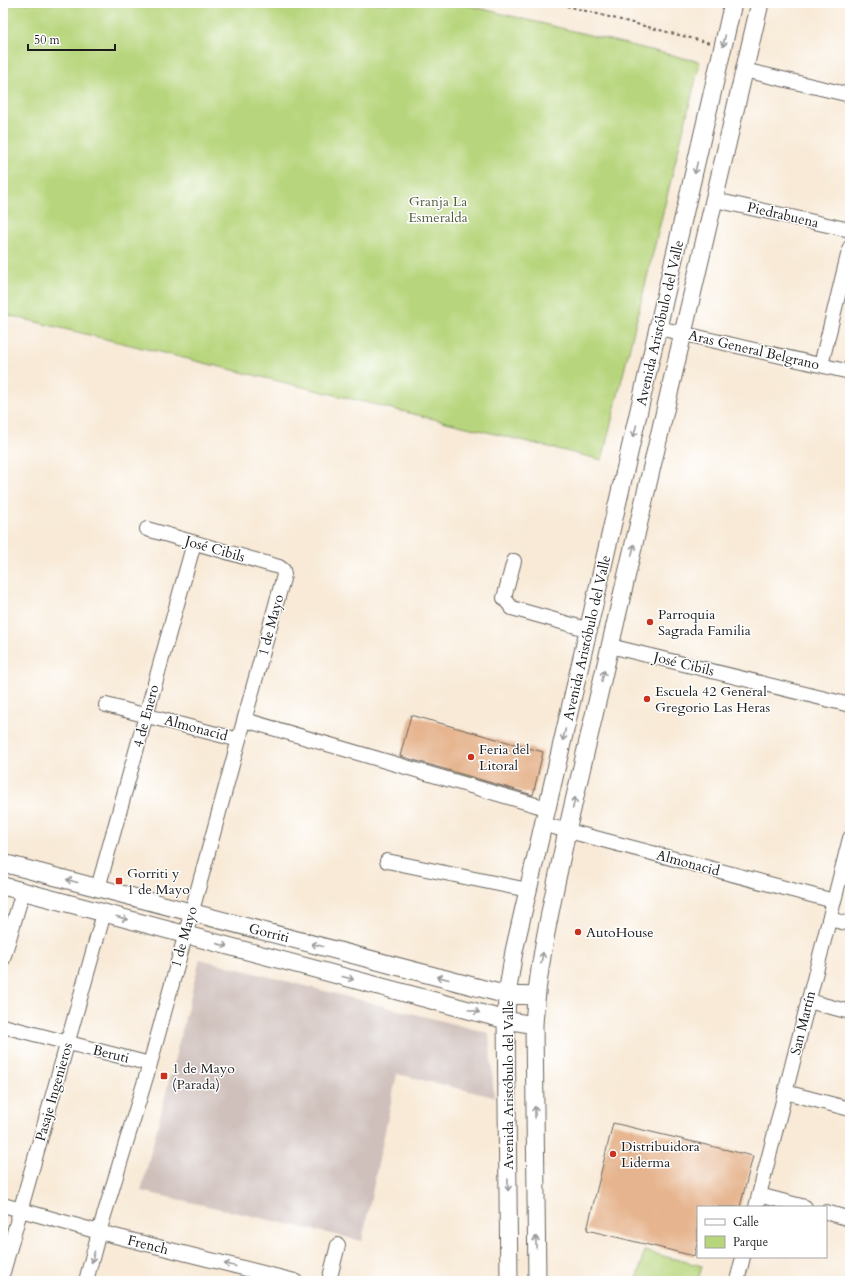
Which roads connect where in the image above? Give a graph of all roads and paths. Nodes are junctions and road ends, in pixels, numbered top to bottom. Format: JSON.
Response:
{"nodes":[{"id":1,"x":555,"y":3,"type":"edge"},
{"id":2,"x":733,"y":3,"type":"edge"},
{"id":3,"x":760,"y":3,"type":"edge"},
{"id":4,"x":723,"y":46,"type":"junction"},
{"id":5,"x":744,"y":70,"type":"junction"},
{"id":6,"x":850,"y":95,"type":"edge"},
{"id":7,"x":715,"y":200,"type":"junction"},
{"id":8,"x":850,"y":230,"type":"edge"},
{"id":9,"x":850,"y":247,"type":"edge"},
{"id":10,"x":659,"y":328,"type":"junction"},
{"id":11,"x":684,"y":334,"type":"junction"},
{"id":12,"x":821,"y":365,"type":"junction"},
{"id":13,"x":850,"y":372,"type":"edge"},
{"id":14,"x":147,"y":529,"type":"dead end"},
{"id":15,"x":194,"y":543,"type":"junction"},
{"id":16,"x":514,"y":561,"type":"dead end"},
{"id":17,"x":283,"y":570,"type":"joint"},
{"id":18,"x":590,"y":630,"type":"junction"},
{"id":19,"x":610,"y":646,"type":"junction"},
{"id":20,"x":106,"y":705,"type":"dead end"},
{"id":21,"x":850,"y":705,"type":"edge"},
{"id":22,"x":146,"y":715,"type":"junction"},
{"id":23,"x":245,"y":720,"type":"junction"},
{"id":24,"x":239,"y":740,"type":"junction"},
{"id":25,"x":544,"y":816,"type":"junction"},
{"id":26,"x":567,"y":831,"type":"junction"},
{"id":27,"x":850,"y":838,"type":"edge"},
{"id":28,"x":387,"y":861,"type":"dead end"},
{"id":29,"x":3,"y":863,"type":"edge"},
{"id":30,"x":3,"y":886,"type":"edge"},
{"id":31,"x":98,"y":888,"type":"junction"},
{"id":32,"x":528,"y":890,"type":"junction"},
{"id":33,"x":23,"y":891,"type":"junction"},
{"id":34,"x":834,"y":901,"type":"junction"},
{"id":35,"x":104,"y":913,"type":"junction"},
{"id":36,"x":191,"y":913,"type":"junction"},
{"id":37,"x":830,"y":919,"type":"junction"},
{"id":38,"x":850,"y":924,"type":"edge"},
{"id":39,"x":184,"y":935,"type":"junction"},
{"id":40,"x":3,"y":959,"type":"edge"},
{"id":41,"x":508,"y":995,"type":"junction"},
{"id":42,"x":536,"y":996,"type":"junction"},
{"id":43,"x":808,"y":1002,"type":"junction"},
{"id":44,"x":850,"y":1012,"type":"edge"},
{"id":45,"x":506,"y":1020,"type":"junction"},
{"id":46,"x":534,"y":1025,"type":"junction"},
{"id":47,"x":3,"y":1026,"type":"edge"},
{"id":48,"x":68,"y":1043,"type":"junction"},
{"id":49,"x":150,"y":1064,"type":"junction"},
{"id":50,"x":786,"y":1092,"type":"junction"},
{"id":51,"x":850,"y":1109,"type":"edge"},
{"id":52,"x":758,"y":1201,"type":"edge"},
{"id":53,"x":3,"y":1205,"type":"edge"},
{"id":54,"x":797,"y":1206,"type":"edge"},
{"id":55,"x":21,"y":1210,"type":"junction"},
{"id":56,"x":827,"y":1212,"type":"edge"},
{"id":57,"x":850,"y":1218,"type":"edge"},
{"id":58,"x":99,"y":1232,"type":"junction"},
{"id":59,"x":338,"y":1245,"type":"dead end"},
{"id":60,"x":743,"y":1258,"type":"edge"},
{"id":61,"x":3,"y":1272,"type":"edge"},
{"id":62,"x":86,"y":1281,"type":"edge"},
{"id":63,"x":294,"y":1281,"type":"edge"},
{"id":64,"x":329,"y":1281,"type":"edge"},
{"id":65,"x":509,"y":1281,"type":"edge"},
{"id":66,"x":537,"y":1281,"type":"edge"},
{"id":67,"x":736,"y":1281,"type":"edge"}],
"edges":[{"from":1,"to":4,"type":"path"},
{"from":2,"to":4,"type":"main road","name":"Avenida Aristóbulo del Valle","one_way":true},
{"from":3,"to":5,"type":"main road","name":"Avenida Aristóbulo del Valle"},
{"from":4,"to":10,"type":"main road","name":"Avenida Aristóbulo del Valle","one_way":true},
{"from":5,"to":6,"type":"street"},
{"from":5,"to":7,"type":"main road","name":"Avenida Aristóbulo del Valle"},
{"from":7,"to":8,"type":"street","name":"Piedrabuena"},
{"from":7,"to":11,"type":"main road","name":"Avenida Aristóbulo del Valle"},
{"from":9,"to":12,"type":"street"},
{"from":10,"to":11,"type":"street","name":"Aras General Belgrano"},
{"from":10,"to":18,"type":"main road","name":"Avenida Aristóbulo del Valle","one_way":true},
{"from":11,"to":12,"type":"street","name":"Aras General Belgrano"},
{"from":19,"to":11,"type":"main road","name":"Avenida Aristóbulo del Valle","one_way":true},
{"from":12,"to":13,"type":"street","name":"Aras General Belgrano"},
{"from":14,"to":15,"type":"street","name":"José Cibils"},
{"from":15,"to":17,"type":"street","name":"José Cibils"},
{"from":15,"to":22,"type":"street","name":"4 de Enero"},
{"from":16,"to":18,"type":"street"},
{"from":17,"to":23,"type":"street","name":"1 de Mayo"},
{"from":18,"to":25,"type":"main road","name":"Avenida Aristóbulo del Valle","one_way":true},
{"from":19,"to":21,"type":"street","name":"José Cibils"},
{"from":26,"to":19,"type":"main road","name":"Avenida Aristóbulo del Valle","one_way":true},
{"from":20,"to":22,"type":"street","name":"Almonacid"},
{"from":22,"to":24,"type":"street","name":"Almonacid"},
{"from":22,"to":31,"type":"street","name":"4 de Enero"},
{"from":23,"to":24,"type":"street","name":"1 de Mayo"},
{"from":23,"to":25,"type":"street","name":"Almonacid"},
{"from":24,"to":36,"type":"street","name":"1 de Mayo"},
{"from":25,"to":26,"type":"street","name":"Almonacid"},
{"from":25,"to":32,"type":"main road","name":"Avenida Aristóbulo del Valle"},
{"from":26,"to":34,"type":"street","name":"Almonacid"},
{"from":42,"to":26,"type":"main road","name":"Avenida Aristóbulo del Valle","one_way":true},
{"from":27,"to":34,"type":"street","name":"San Martín"},
{"from":28,"to":32,"type":"street"},
{"from":31,"to":29,"type":"main road","name":"Gorriti","one_way":true},
{"from":30,"to":33,"type":"main road","name":"Gorriti"},
{"from":31,"to":36,"type":"main road","name":"Gorriti"},
{"from":32,"to":41,"type":"main road","name":"Avenida Aristóbulo del Valle"},
{"from":33,"to":35,"type":"main road","name":"Gorriti"},
{"from":33,"to":40,"type":"street"},
{"from":34,"to":37,"type":"street","name":"San Martín"},
{"from":35,"to":39,"type":"main road","name":"Gorriti","one_way":true},
{"from":35,"to":48,"type":"street","name":"Pasaje Ingenieros"},
{"from":36,"to":39,"type":"street","name":"1 de Mayo"},
{"from":41,"to":36,"type":"main road","name":"Gorriti","one_way":true},
{"from":37,"to":38,"type":"street"},
{"from":37,"to":43,"type":"street","name":"San Martín"},
{"from":39,"to":45,"type":"main road","name":"Gorriti","one_way":true},
{"from":39,"to":49,"type":"street","name":"1 de Mayo"},
{"from":41,"to":42,"type":"main road","name":"Gorriti"},
{"from":41,"to":45,"type":"main road","name":"Avenida Aristóbulo del Valle"},
{"from":42,"to":46,"type":"main road","name":"Avenida Aristóbulo del Valle"},
{"from":43,"to":44,"type":"street"},
{"from":43,"to":50,"type":"street","name":"San Martín"},
{"from":45,"to":46,"type":"main road","name":"Gorriti"},
{"from":45,"to":65,"type":"main road","name":"Avenida Aristóbulo del Valle","one_way":true},
{"from":66,"to":46,"type":"main road","name":"Avenida Aristóbulo del Valle","one_way":true},
{"from":47,"to":48,"type":"street","name":"Beruti"},
{"from":48,"to":49,"type":"street","name":"Beruti"},
{"from":48,"to":55,"type":"street","name":"Pasaje Ingenieros"},
{"from":49,"to":58,"type":"street","name":"1 de Mayo"},
{"from":50,"to":51,"type":"street"},
{"from":50,"to":52,"type":"street","name":"San Martín"},
{"from":52,"to":54,"type":"street"},
{"from":53,"to":55,"type":"street","name":"French"},
{"from":55,"to":58,"type":"street","name":"French"},
{"from":55,"to":61,"type":"street","name":"Pasaje Ingenieros"},
{"from":56,"to":57,"type":"street"},
{"from":58,"to":62,"type":"street","name":"1 de Mayo","one_way":true},
{"from":63,"to":58,"type":"street","name":"French","one_way":true},
{"from":59,"to":64,"type":"street"},
{"from":60,"to":67,"type":"street"}]}
